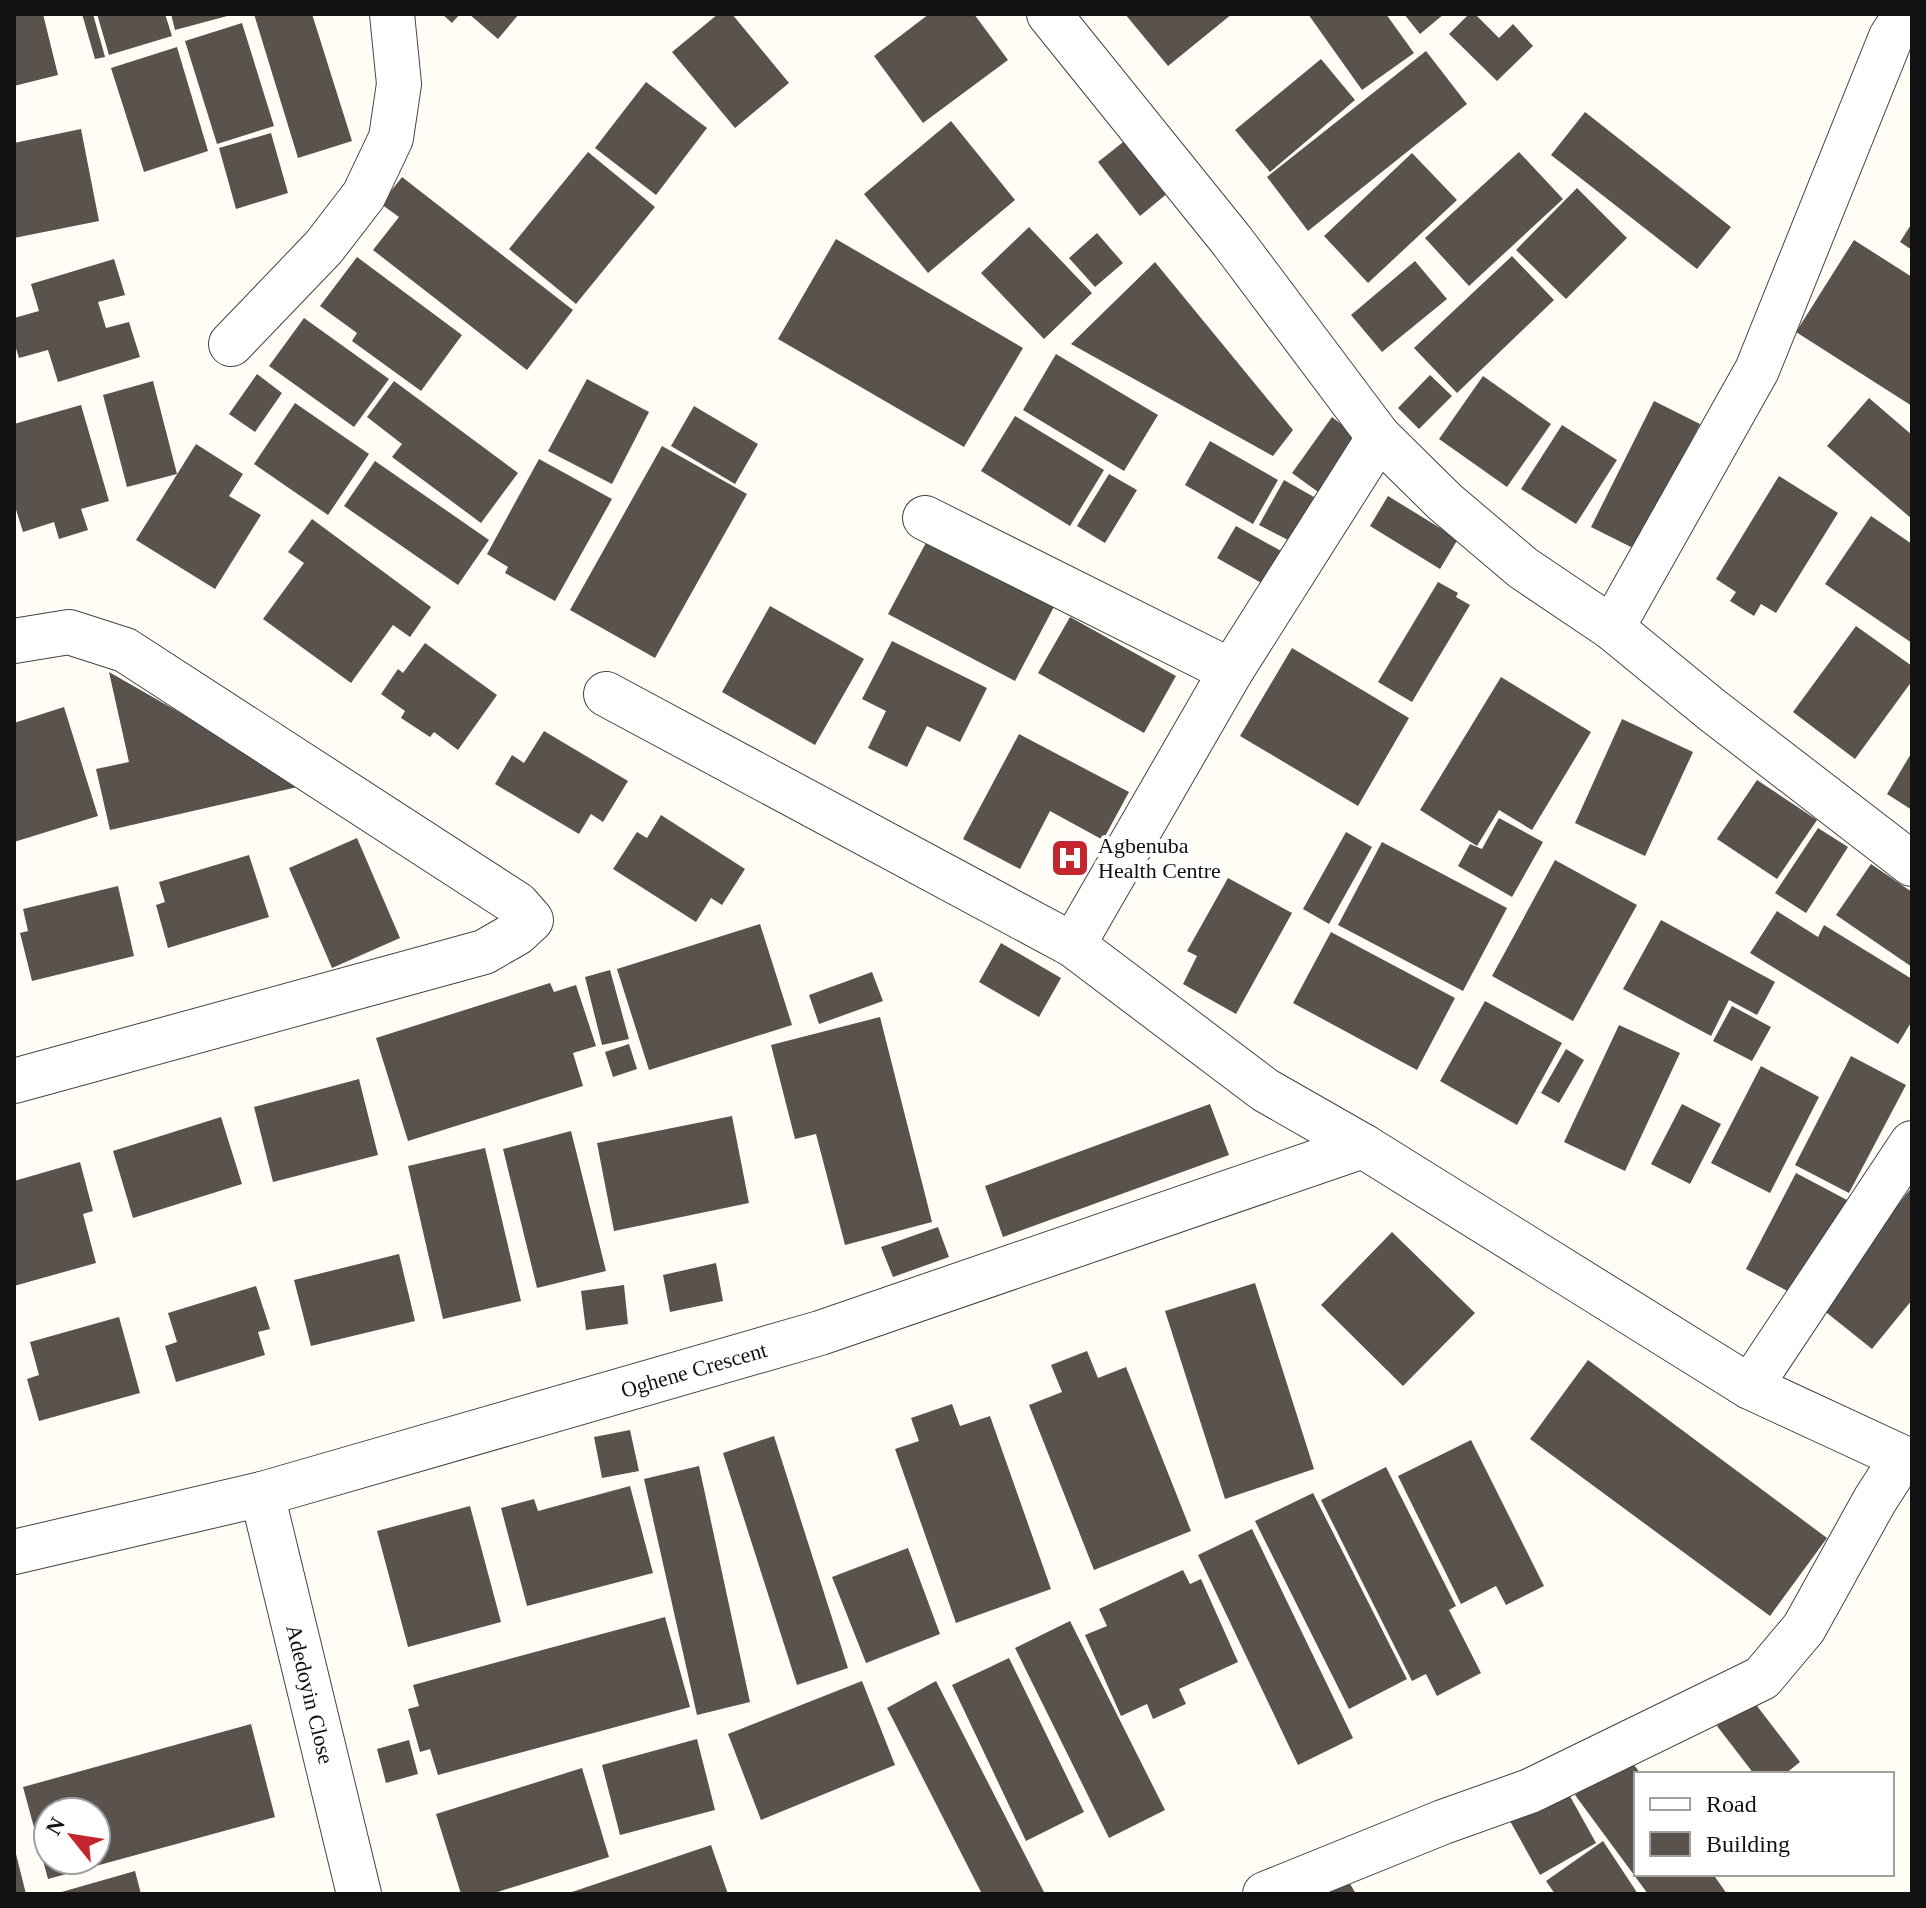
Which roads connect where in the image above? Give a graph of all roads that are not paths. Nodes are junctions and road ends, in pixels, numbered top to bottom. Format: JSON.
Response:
{"nodes":[{"id":1,"x":392,"y":14,"type":"edge"},
{"id":2,"x":1049,"y":14,"type":"edge"},
{"id":3,"x":1906,"y":14,"type":"edge"},
{"id":4,"x":231,"y":344,"type":"dead end"},
{"id":5,"x":1379,"y":437,"type":"junction"},
{"id":6,"x":925,"y":518,"type":"dead end"},
{"id":7,"x":1612,"y":628,"type":"junction"},
{"id":8,"x":14,"y":641,"type":"edge"},
{"id":9,"x":1231,"y":671,"type":"junction"},
{"id":10,"x":606,"y":694,"type":"dead end"},
{"id":11,"x":1912,"y":864,"type":"edge"},
{"id":12,"x":1073,"y":945,"type":"junction"},
{"id":13,"x":14,"y":1081,"type":"edge"},
{"id":14,"x":1912,"y":1143,"type":"edge"},
{"id":15,"x":1363,"y":1146,"type":"junction"},
{"id":16,"x":1750,"y":1387,"type":"junction"},
{"id":17,"x":1907,"y":1460,"type":"edge"},
{"id":18,"x":262,"y":1494,"type":"junction"},
{"id":19,"x":14,"y":1552,"type":"edge"},
{"id":20,"x":359,"y":1894,"type":"edge"},
{"id":21,"x":1265,"y":1894,"type":"edge"}],
"edges":[{"from":1,"to":4,"type":"street"},
{"from":2,"to":5,"type":"street"},
{"from":3,"to":7,"type":"street"},
{"from":5,"to":7,"type":"street"},
{"from":5,"to":9,"type":"street"},
{"from":6,"to":9,"type":"street"},
{"from":7,"to":11,"type":"street"},
{"from":8,"to":13,"type":"street"},
{"from":9,"to":12,"type":"street"},
{"from":10,"to":12,"type":"street"},
{"from":12,"to":15,"type":"street"},
{"from":14,"to":16,"type":"street"},
{"from":15,"to":16,"type":"street"},
{"from":15,"to":18,"type":"street","name":"Oghene Crescent"},
{"from":16,"to":17,"type":"street"},
{"from":17,"to":21,"type":"street"},
{"from":18,"to":19,"type":"street","name":"Oghene Crescent"},
{"from":18,"to":20,"type":"street","name":"Adedoyin Close"}]}
